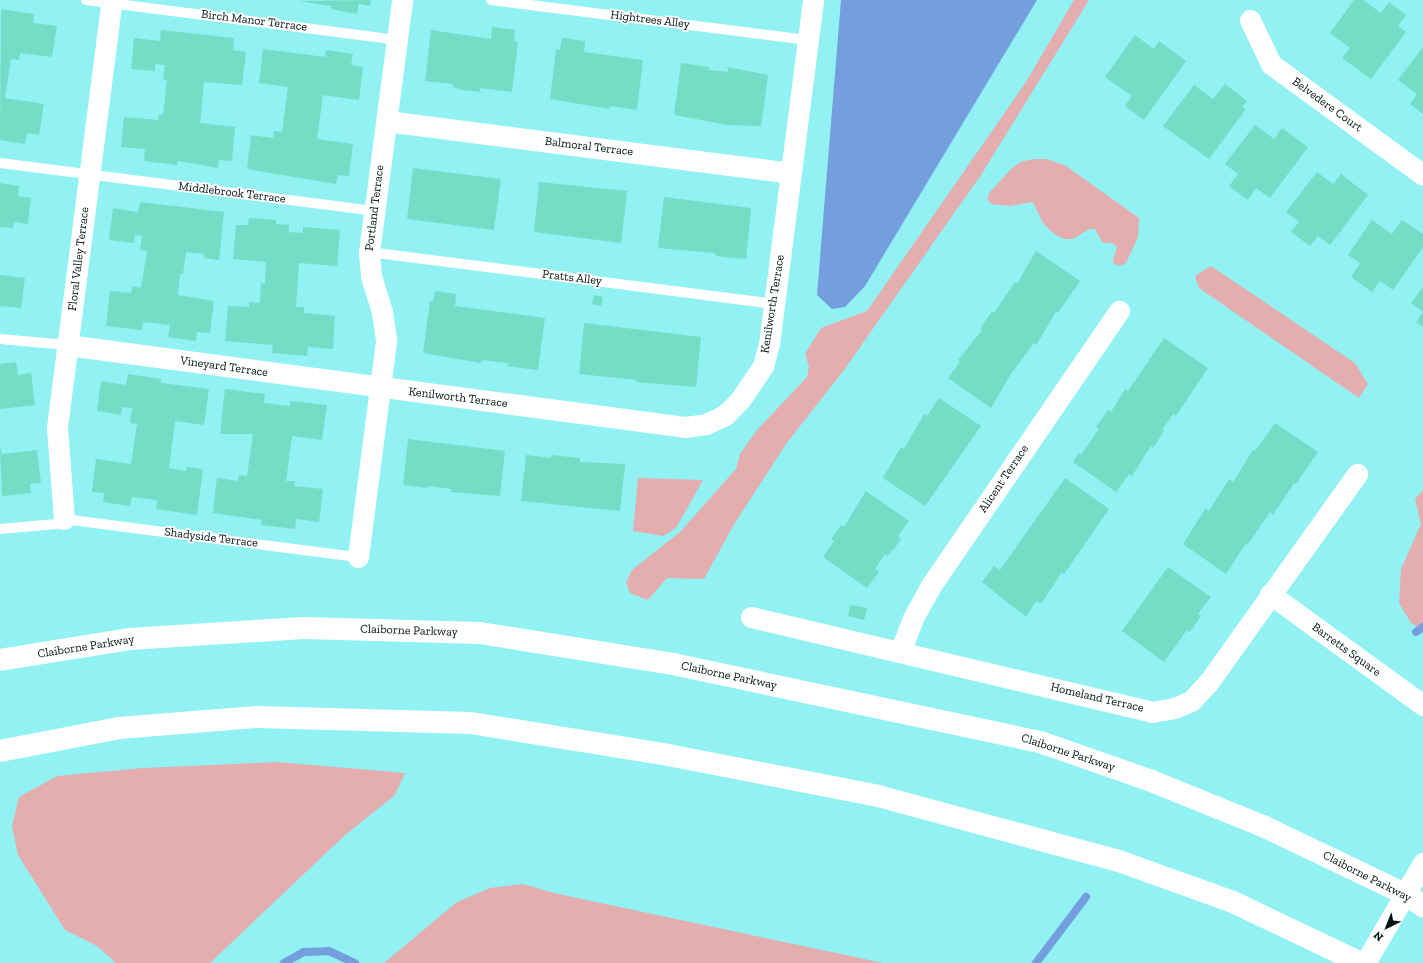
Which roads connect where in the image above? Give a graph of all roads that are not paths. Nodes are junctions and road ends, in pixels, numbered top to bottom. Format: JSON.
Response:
{"nodes":[{"id":1,"x":86,"y":0,"type":"edge"},
{"id":2,"x":402,"y":0,"type":"edge"},
{"id":3,"x":491,"y":0,"type":"edge"},
{"id":4,"x":813,"y":0,"type":"edge"},
{"id":5,"x":112,"y":1,"type":"edge"},
{"id":6,"x":1250,"y":20,"type":"dead end"},
{"id":7,"x":397,"y":40,"type":"junction"},
{"id":8,"x":809,"y":40,"type":"junction"},
{"id":9,"x":386,"y":121,"type":"junction"},
{"id":10,"x":0,"y":163,"type":"edge"},
{"id":11,"x":791,"y":172,"type":"junction"},
{"id":12,"x":90,"y":174,"type":"junction"},
{"id":13,"x":1423,"y":175,"type":"edge"},
{"id":14,"x":374,"y":211,"type":"junction"},
{"id":15,"x":369,"y":252,"type":"junction"},
{"id":16,"x":774,"y":304,"type":"junction"},
{"id":17,"x":1119,"y":311,"type":"dead end"},
{"id":18,"x":0,"y":339,"type":"edge"},
{"id":19,"x":67,"y":345,"type":"junction"},
{"id":20,"x":380,"y":388,"type":"junction"},
{"id":21,"x":1357,"y":474,"type":"dead end"},
{"id":22,"x":64,"y":519,"type":"junction"},
{"id":23,"x":0,"y":529,"type":"edge"},
{"id":24,"x":358,"y":557,"type":"joint"},
{"id":25,"x":1270,"y":594,"type":"junction"},
{"id":26,"x":751,"y":617,"type":"dead end"},
{"id":27,"x":900,"y":652,"type":"junction"},
{"id":28,"x":0,"y":660,"type":"edge"},
{"id":29,"x":1423,"y":705,"type":"edge"},
{"id":30,"x":0,"y":751,"type":"edge"},
{"id":31,"x":1423,"y":863,"type":"edge"},
{"id":32,"x":1405,"y":894,"type":"junction"},
{"id":33,"x":1423,"y":906,"type":"edge"},
{"id":34,"x":1361,"y":963,"type":"edge"},
{"id":35,"x":1365,"y":963,"type":"edge"}],
"edges":[{"from":1,"to":5,"type":"lane","name":"Birch Manor Terrace"},
{"from":2,"to":7,"type":"street","name":"Portland Terrace"},
{"from":3,"to":8,"type":"lane","name":"Hightrees Alley"},
{"from":4,"to":8,"type":"street","name":"Kenilworth Terrace"},
{"from":5,"to":7,"type":"lane","name":"Birch Manor Terrace"},
{"from":5,"to":12,"type":"street","name":"Floral Valley Terrace"},
{"from":6,"to":13,"type":"street","name":"Belvedere Court"},
{"from":7,"to":9,"type":"street","name":"Portland Terrace"},
{"from":8,"to":11,"type":"street","name":"Kenilworth Terrace"},
{"from":9,"to":11,"type":"street","name":"Balmoral Terrace"},
{"from":9,"to":14,"type":"street","name":"Portland Terrace"},
{"from":10,"to":12,"type":"lane","name":"Middlebrook Terrace"},
{"from":11,"to":16,"type":"street","name":"Kenilworth Terrace"},
{"from":12,"to":14,"type":"lane","name":"Middlebrook Terrace"},
{"from":12,"to":19,"type":"street","name":"Floral Valley Terrace"},
{"from":14,"to":15,"type":"street","name":"Portland Terrace"},
{"from":15,"to":16,"type":"lane","name":"Pratts Alley"},
{"from":15,"to":20,"type":"street","name":"Portland Terrace"},
{"from":16,"to":20,"type":"street","name":"Kenilworth Terrace"},
{"from":17,"to":27,"type":"street","name":"Alicent Terrace"},
{"from":18,"to":19,"type":"lane"},
{"from":19,"to":20,"type":"street","name":"Vineyard Terrace"},
{"from":19,"to":22,"type":"street","name":"Floral Valley Terrace"},
{"from":20,"to":24,"type":"street","name":"Portland Terrace"},
{"from":21,"to":25,"type":"street","name":"Homeland Terrace"},
{"from":22,"to":23,"type":"lane"},
{"from":22,"to":24,"type":"lane","name":"Shadyside Terrace"},
{"from":25,"to":27,"type":"street","name":"Homeland Terrace"},
{"from":25,"to":29,"type":"street","name":"Barretts Square"},
{"from":26,"to":27,"type":"street","name":"Homeland Terrace"},
{"from":28,"to":32,"type":"main road","name":"Claiborne Parkway"},
{"from":30,"to":34,"type":"main road"},
{"from":31,"to":32,"type":"street"},
{"from":32,"to":33,"type":"main road","name":"Claiborne Parkway"},
{"from":32,"to":35,"type":"street"}]}
